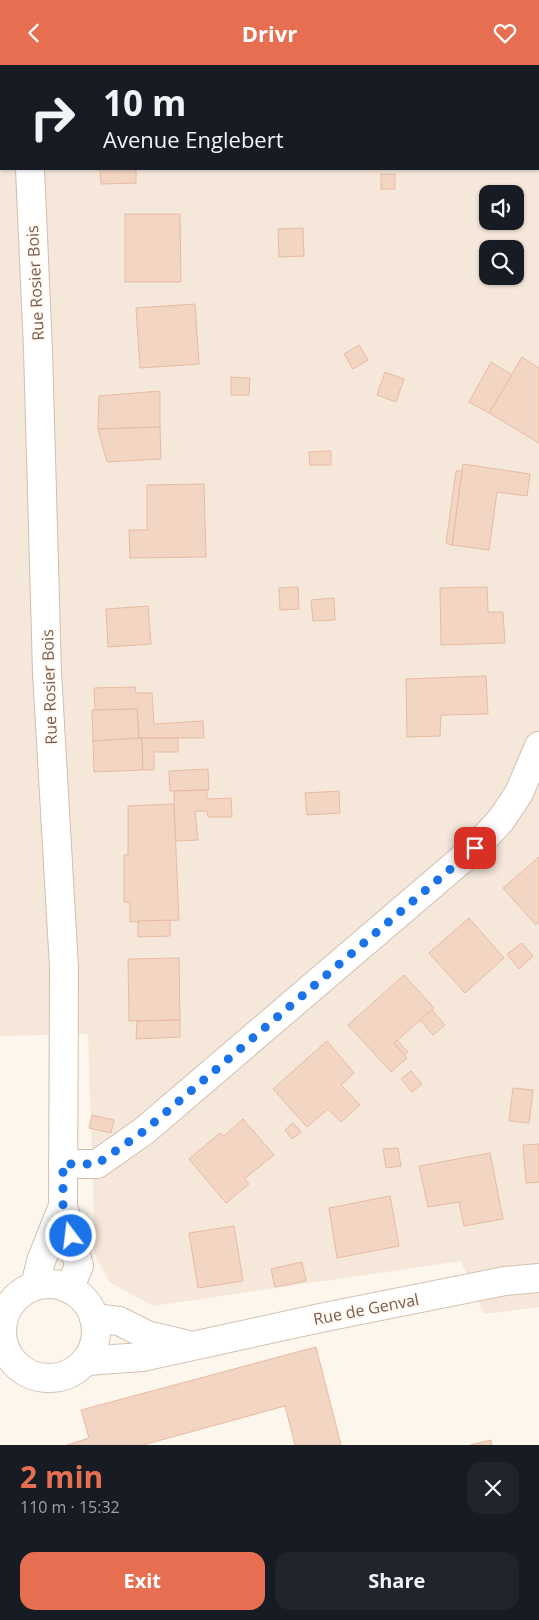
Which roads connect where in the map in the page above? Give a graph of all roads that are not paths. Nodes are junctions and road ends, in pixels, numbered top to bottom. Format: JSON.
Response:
{"nodes":[{"id":1,"x":30,"y":170,"type":"edge"},
{"id":2,"x":539,"y":746,"type":"edge"},
{"id":3,"x":63,"y":1164,"type":"junction"},
{"id":4,"x":63,"y":1206,"type":"junction"},
{"id":5,"x":539,"y":1279,"type":"edge"},
{"id":6,"x":35,"y":1286,"type":"junction"},
{"id":7,"x":69,"y":1289,"type":"junction"},
{"id":8,"x":94,"y":1318,"type":"junction"},
{"id":9,"x":1,"y":1333,"type":"edge"},
{"id":10,"x":193,"y":1346,"type":"junction"},
{"id":11,"x":86,"y":1361,"type":"junction"},
{"id":12,"x":8,"y":1369,"type":"edge"}],
"edges":[{"from":1,"to":3,"type":"street","name":"Rue Rosier Bois"},
{"from":2,"to":3,"type":"street"},
{"from":3,"to":4,"type":"street","name":"Rue Rosier Bois"},
{"from":4,"to":6,"type":"street","name":"Rue Rosier Bois"},
{"from":4,"to":7,"type":"street","name":"Rue Rosier Bois"},
{"from":5,"to":10,"type":"street","name":"Rue de Genval"},
{"from":6,"to":7,"type":"street"},
{"from":6,"to":9,"type":"street"},
{"from":7,"to":8,"type":"street"},
{"from":8,"to":10,"type":"street","name":"Rue de Genval"},
{"from":8,"to":11,"type":"street"},
{"from":9,"to":12,"type":"street"},
{"from":10,"to":11,"type":"street","name":"Rue de Genval"},
{"from":11,"to":12,"type":"street"}]}
